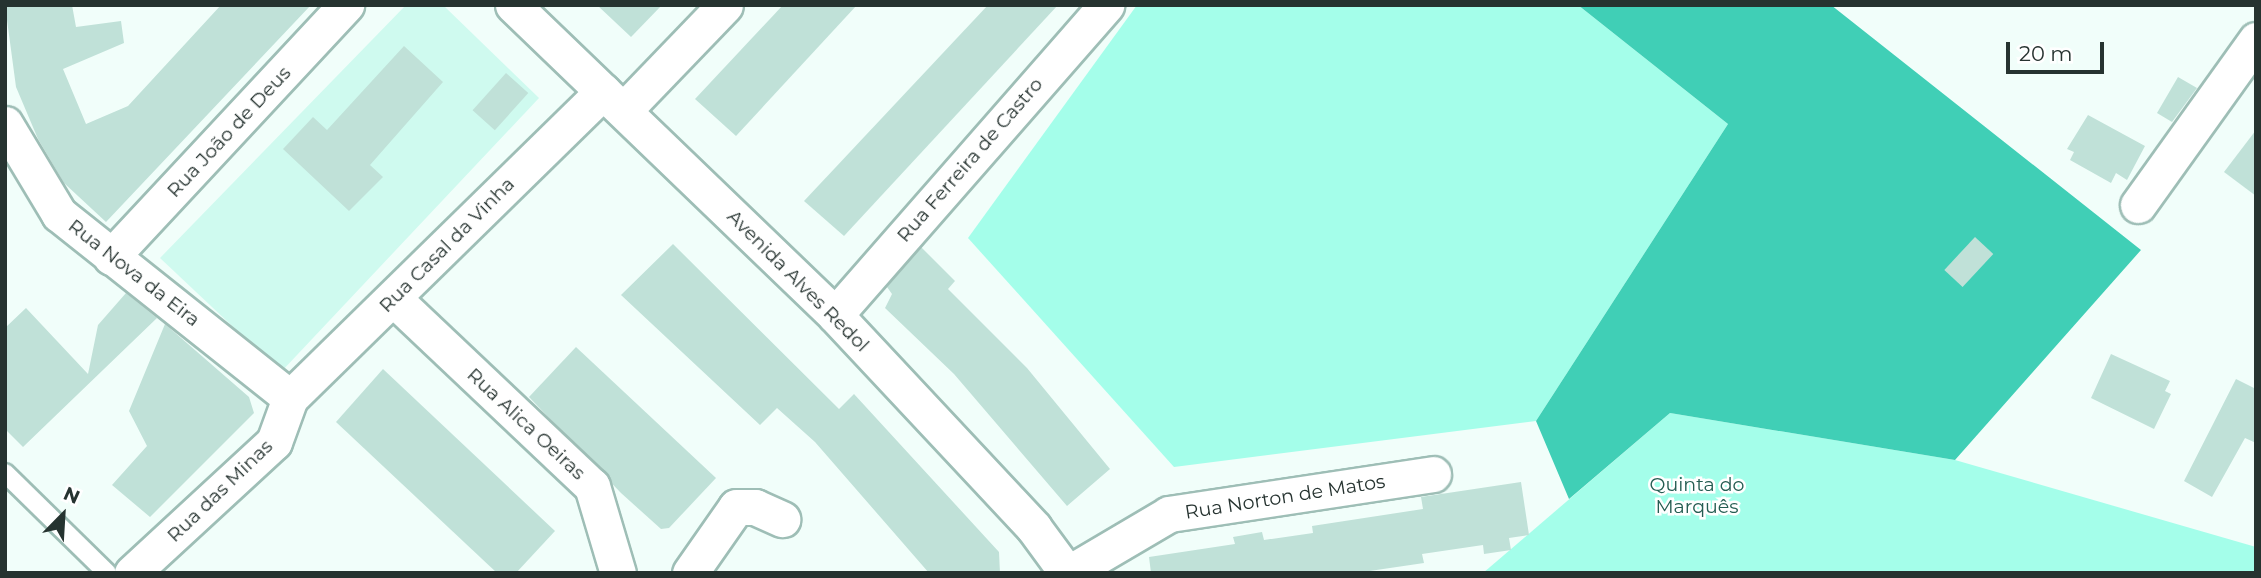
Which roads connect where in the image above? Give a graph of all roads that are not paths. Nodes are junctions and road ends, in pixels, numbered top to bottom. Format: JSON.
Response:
{"nodes":[{"id":1,"x":346,"y":5,"type":"edge"},
{"id":2,"x":513,"y":5,"type":"edge"},
{"id":3,"x":725,"y":5,"type":"edge"},
{"id":4,"x":1106,"y":5,"type":"edge"},
{"id":5,"x":2256,"y":40,"type":"edge"},
{"id":6,"x":614,"y":100,"type":"junction"},
{"id":7,"x":5,"y":124,"type":"edge"},
{"id":8,"x":2138,"y":205,"type":"dead end"},
{"id":9,"x":111,"y":257,"type":"junction"},
{"id":10,"x":394,"y":299,"type":"junction"},
{"id":11,"x":835,"y":315,"type":"junction"},
{"id":12,"x":290,"y":398,"type":"junction"},
{"id":13,"x":5,"y":473,"type":"edge"},
{"id":14,"x":1433,"y":474,"type":"dead end"},
{"id":15,"x":782,"y":519,"type":"dead end"},
{"id":16,"x":107,"y":573,"type":"edge"},
{"id":17,"x":132,"y":573,"type":"edge"},
{"id":18,"x":618,"y":573,"type":"edge"},
{"id":19,"x":690,"y":573,"type":"edge"},
{"id":20,"x":1068,"y":573,"type":"edge"}],
"edges":[{"from":1,"to":9,"type":"street","name":"Rua João de Deus"},
{"from":2,"to":6,"type":"street","name":"Avenida Alves Redol"},
{"from":3,"to":6,"type":"street","name":"Rua Casal da Vinha"},
{"from":4,"to":11,"type":"street","name":"Rua Ferreira de Castro"},
{"from":5,"to":8,"type":"street"},
{"from":6,"to":10,"type":"street","name":"Rua Casal da Vinha"},
{"from":6,"to":11,"type":"street","name":"Avenida Alves Redol"},
{"from":7,"to":9,"type":"street","name":"Rua Nova da Eira"},
{"from":9,"to":12,"type":"street","name":"Rua Nova da Eira"},
{"from":10,"to":12,"type":"street","name":"Rua Casal da Vinha"},
{"from":10,"to":18,"type":"street","name":"Rua Alica Oeiras"},
{"from":11,"to":20,"type":"street","name":"Avenida Alves Redol"},
{"from":12,"to":17,"type":"street","name":"Rua das Minas"},
{"from":13,"to":16,"type":"lane"},
{"from":14,"to":20,"type":"street","name":"Rua Norton de Matos"},
{"from":15,"to":19,"type":"street"}]}
